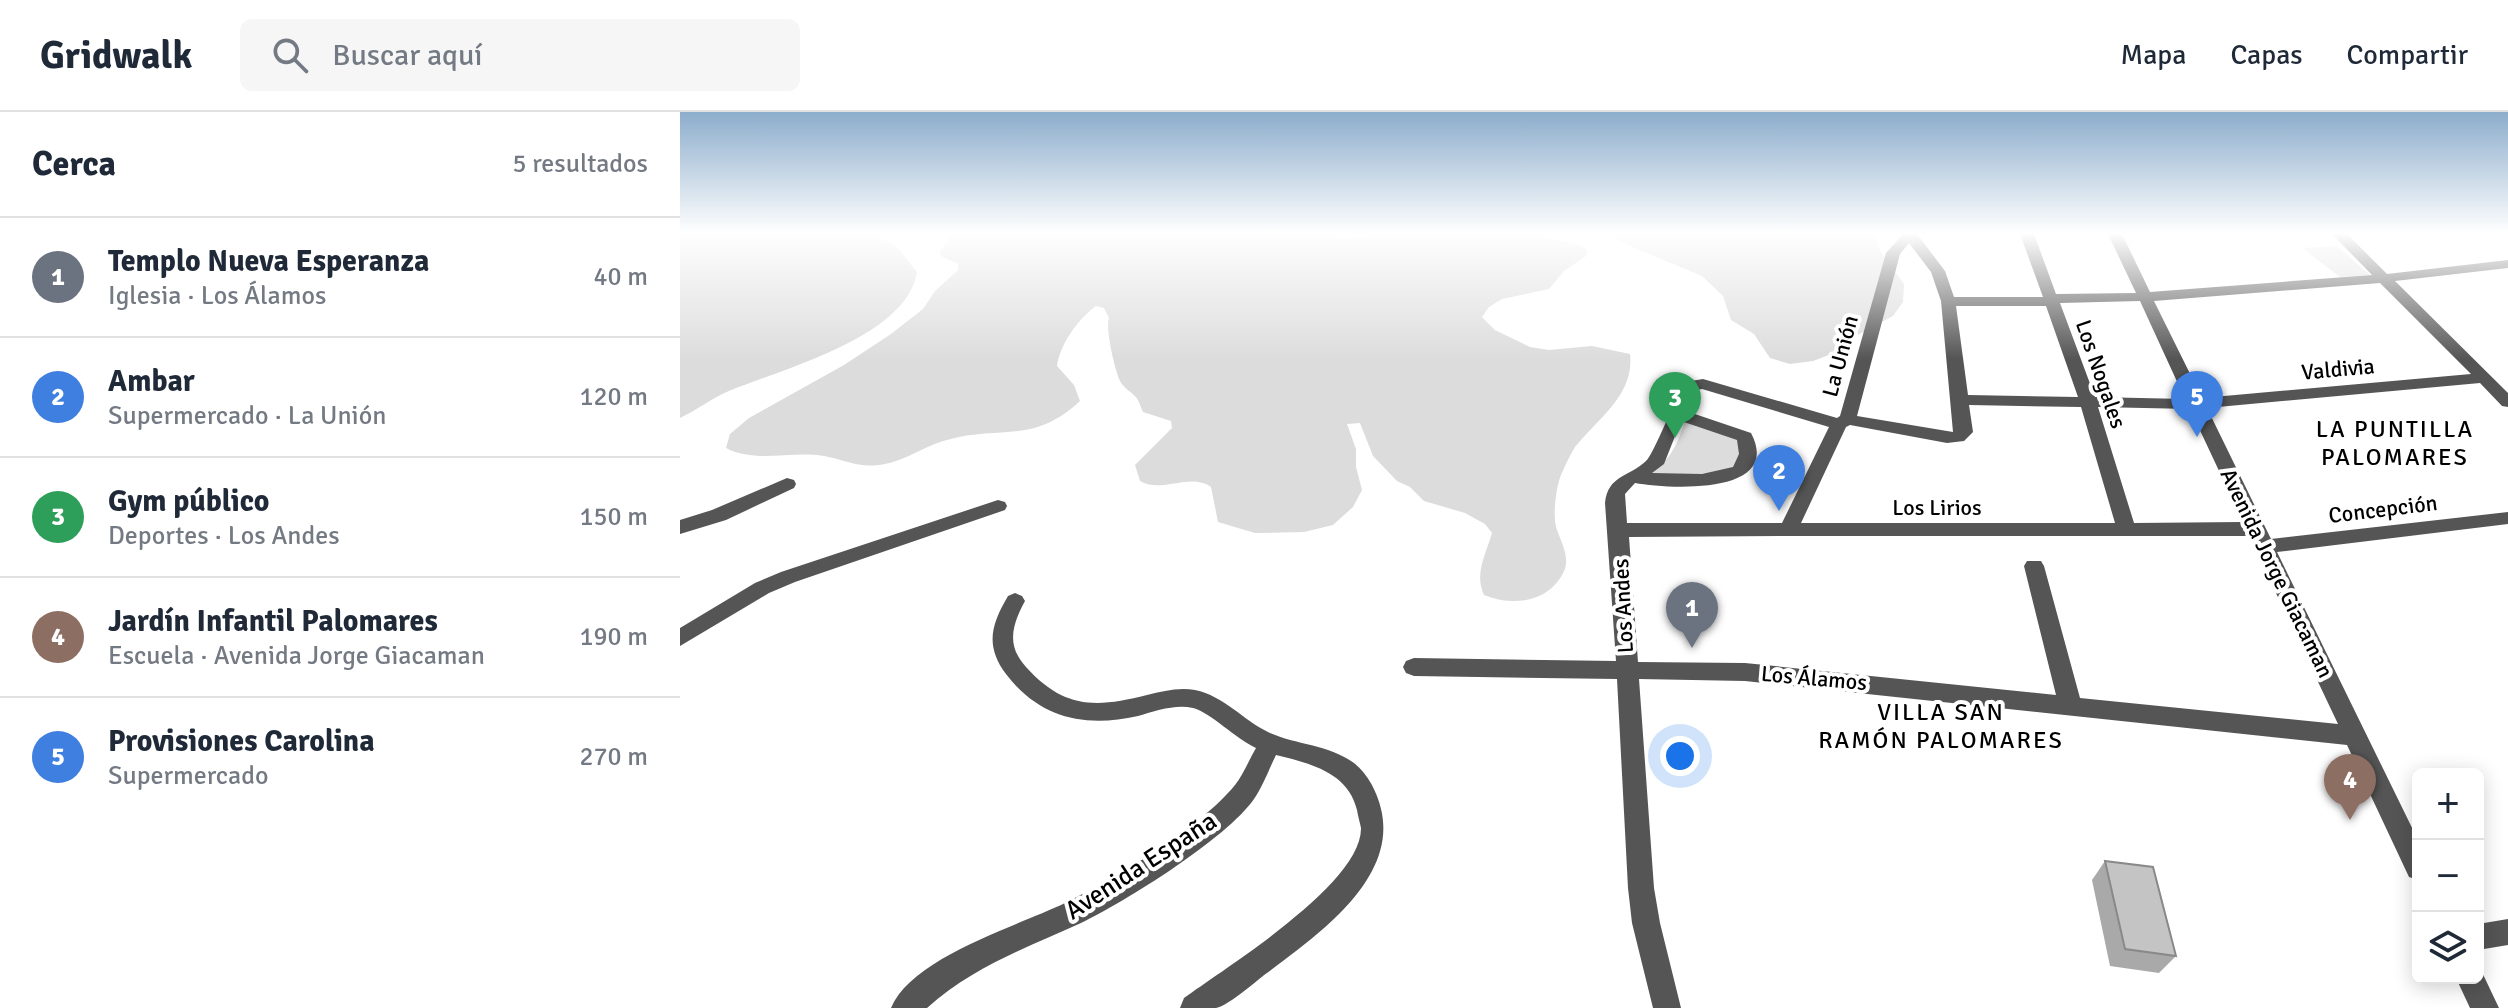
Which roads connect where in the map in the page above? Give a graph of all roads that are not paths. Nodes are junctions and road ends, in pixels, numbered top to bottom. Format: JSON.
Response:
{"nodes":[{"id":1,"x":1886,"y":276,"type":"edge"},
{"id":2,"x":1940,"y":276,"type":"edge"},
{"id":3,"x":2043,"y":276,"type":"edge"},
{"id":4,"x":2135,"y":276,"type":"edge"},
{"id":5,"x":2383,"y":276,"type":"edge"},
{"id":6,"x":2412,"y":276,"type":"edge"},
{"id":7,"x":2386,"y":279,"type":"junction"},
{"id":8,"x":2146,"y":299,"type":"junction"},
{"id":9,"x":2052,"y":300,"type":"junction"},
{"id":10,"x":1948,"y":301,"type":"junction"},
{"id":11,"x":2484,"y":378,"type":"junction"},
{"id":12,"x":1960,"y":400,"type":"junction"},
{"id":13,"x":2508,"y":402,"type":"edge"},
{"id":14,"x":2089,"y":404,"type":"junction"},
{"id":15,"x":2196,"y":404,"type":"junction"},
{"id":16,"x":1676,"y":413,"type":"junction"},
{"id":17,"x":1843,"y":422,"type":"junction"},
{"id":18,"x":1632,"y":476,"type":"junction"},
{"id":19,"x":787,"y":484,"type":"dead end"},
{"id":20,"x":998,"y":506,"type":"dead end"},
{"id":21,"x":2508,"y":518,"type":"edge"},
{"id":22,"x":680,"y":527,"type":"edge"},
{"id":23,"x":1619,"y":530,"type":"junction"},
{"id":24,"x":2127,"y":530,"type":"junction"},
{"id":25,"x":1788,"y":531,"type":"junction"},
{"id":26,"x":2260,"y":538,"type":"junction"},
{"id":27,"x":2034,"y":566,"type":"dead end"},
{"id":28,"x":1015,"y":601,"type":"dead end"},
{"id":29,"x":680,"y":638,"type":"edge"},
{"id":30,"x":1414,"y":667,"type":"dead end"},
{"id":31,"x":1627,"y":670,"type":"junction"},
{"id":32,"x":2070,"y":705,"type":"junction"},
{"id":33,"x":2355,"y":736,"type":"junction"},
{"id":34,"x":1270,"y":744,"type":"junction"},
{"id":35,"x":2412,"y":855,"type":"edge"},
{"id":36,"x":2508,"y":932,"type":"edge"},
{"id":37,"x":2484,"y":936,"type":"edge"},
{"id":38,"x":2473,"y":984,"type":"edge"},
{"id":39,"x":905,"y":1008,"type":"edge"},
{"id":40,"x":1194,"y":1008,"type":"edge"},
{"id":41,"x":1667,"y":1008,"type":"edge"},
{"id":42,"x":2485,"y":1008,"type":"edge"}],
"edges":[{"from":1,"to":17,"type":"street","name":"La Unión"},
{"from":2,"to":10,"type":"street"},
{"from":3,"to":9,"type":"street","name":"Los Nogales"},
{"from":4,"to":8,"type":"street","name":"Avenida Jorge Giacaman"},
{"from":5,"to":7,"type":"street"},
{"from":6,"to":7,"type":"street"},
{"from":7,"to":8,"type":"street"},
{"from":7,"to":11,"type":"street"},
{"from":8,"to":9,"type":"street"},
{"from":8,"to":15,"type":"street","name":"Avenida Jorge Giacaman"},
{"from":9,"to":10,"type":"street"},
{"from":9,"to":14,"type":"street","name":"Los Nogales"},
{"from":10,"to":12,"type":"street"},
{"from":11,"to":13,"type":"street"},
{"from":11,"to":15,"type":"street","name":"Valdivia"},
{"from":12,"to":14,"type":"street","name":"Valdivia"},
{"from":12,"to":17,"type":"street"},
{"from":14,"to":15,"type":"street","name":"Valdivia"},
{"from":14,"to":24,"type":"street","name":"Los Nogales"},
{"from":15,"to":26,"type":"street","name":"Avenida Jorge Giacaman"},
{"from":16,"to":17,"type":"street","name":"Los Andes"},
{"from":16,"to":18,"type":"street","name":"Los Andes"},
{"from":16,"to":18,"type":"street"},
{"from":17,"to":25,"type":"street","name":"La Unión"},
{"from":18,"to":23,"type":"street","name":"Los Andes"},
{"from":19,"to":22,"type":"street"},
{"from":20,"to":29,"type":"street"},
{"from":21,"to":26,"type":"street","name":"Concepción"},
{"from":23,"to":25,"type":"street","name":"Los Lirios"},
{"from":23,"to":31,"type":"street","name":"Los Andes"},
{"from":24,"to":25,"type":"street","name":"Los Lirios"},
{"from":24,"to":26,"type":"street","name":"Los Lirios"},
{"from":26,"to":33,"type":"street","name":"Avenida Jorge Giacaman"},
{"from":27,"to":32,"type":"street"},
{"from":28,"to":34,"type":"street"},
{"from":30,"to":31,"type":"street","name":"Los Álamos"},
{"from":31,"to":32,"type":"street","name":"Los Álamos"},
{"from":31,"to":41,"type":"street","name":"Los Andes"},
{"from":32,"to":33,"type":"street","name":"Los Álamos"},
{"from":33,"to":35,"type":"street","name":"Avenida Jorge Giacaman"},
{"from":34,"to":39,"type":"street","name":"Avenida España"},
{"from":34,"to":40,"type":"street"},
{"from":36,"to":37,"type":"street"},
{"from":38,"to":42,"type":"street"}]}
